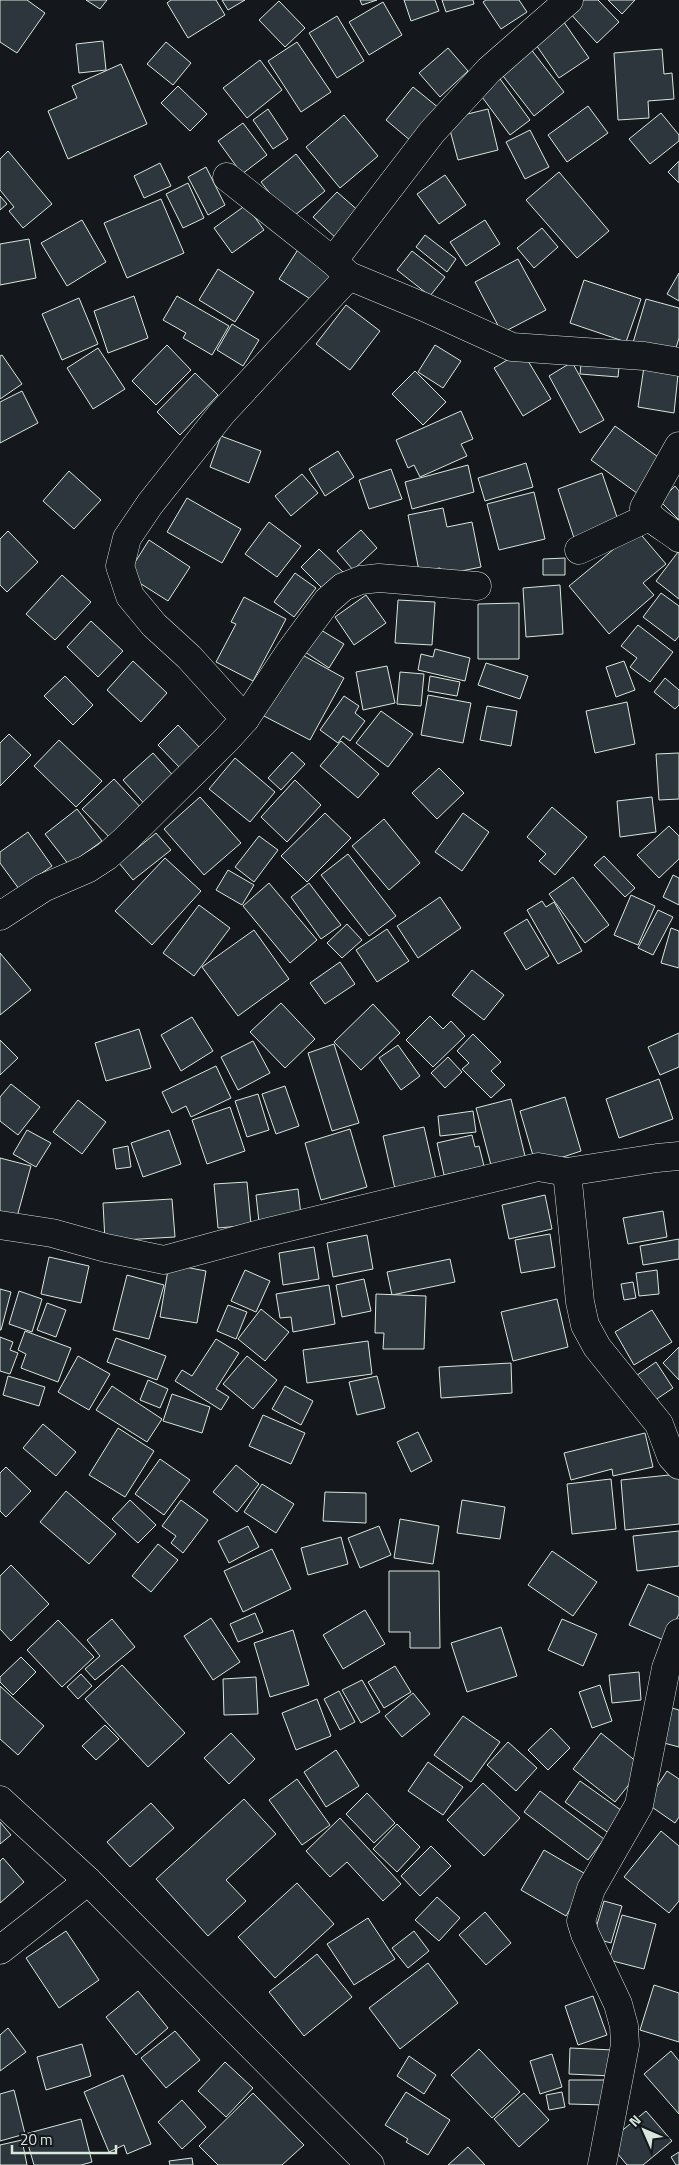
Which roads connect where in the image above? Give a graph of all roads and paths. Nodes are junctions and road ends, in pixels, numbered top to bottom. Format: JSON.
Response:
{"nodes":[{"id":1,"x":569,"y":0,"type":"edge"},
{"id":2,"x":227,"y":177,"type":"dead end"},
{"id":3,"x":341,"y":269,"type":"junction"},
{"id":4,"x":679,"y":362,"type":"edge"},
{"id":5,"x":679,"y":446,"type":"edge"},
{"id":6,"x":649,"y":517,"type":"junction"},
{"id":7,"x":679,"y":538,"type":"edge"},
{"id":8,"x":579,"y":550,"type":"dead end"},
{"id":9,"x":477,"y":586,"type":"dead end"},
{"id":10,"x":245,"y":719,"type":"junction"},
{"id":11,"x":0,"y":916,"type":"edge"},
{"id":12,"x":679,"y":1156,"type":"edge"},
{"id":13,"x":567,"y":1172,"type":"junction"},
{"id":14,"x":0,"y":1225,"type":"edge"},
{"id":15,"x":679,"y":1465,"type":"edge"},
{"id":16,"x":679,"y":1634,"type":"edge"},
{"id":17,"x":0,"y":1800,"type":"edge"},
{"id":18,"x":88,"y":1881,"type":"junction"},
{"id":19,"x":0,"y":1950,"type":"edge"},
{"id":20,"x":370,"y":2165,"type":"edge"},
{"id":21,"x":602,"y":2165,"type":"edge"}],
"edges":[{"from":1,"to":3,"type":"street"},
{"from":2,"to":3,"type":"street"},
{"from":3,"to":4,"type":"street"},
{"from":3,"to":10,"type":"street"},
{"from":5,"to":6,"type":"street"},
{"from":6,"to":7,"type":"street"},
{"from":6,"to":8,"type":"street"},
{"from":9,"to":10,"type":"street"},
{"from":10,"to":11,"type":"street"},
{"from":12,"to":13,"type":"street"},
{"from":13,"to":14,"type":"street"},
{"from":13,"to":15,"type":"street"},
{"from":16,"to":21,"type":"street"},
{"from":17,"to":18,"type":"street"},
{"from":18,"to":19,"type":"street"},
{"from":18,"to":20,"type":"street"}]}
